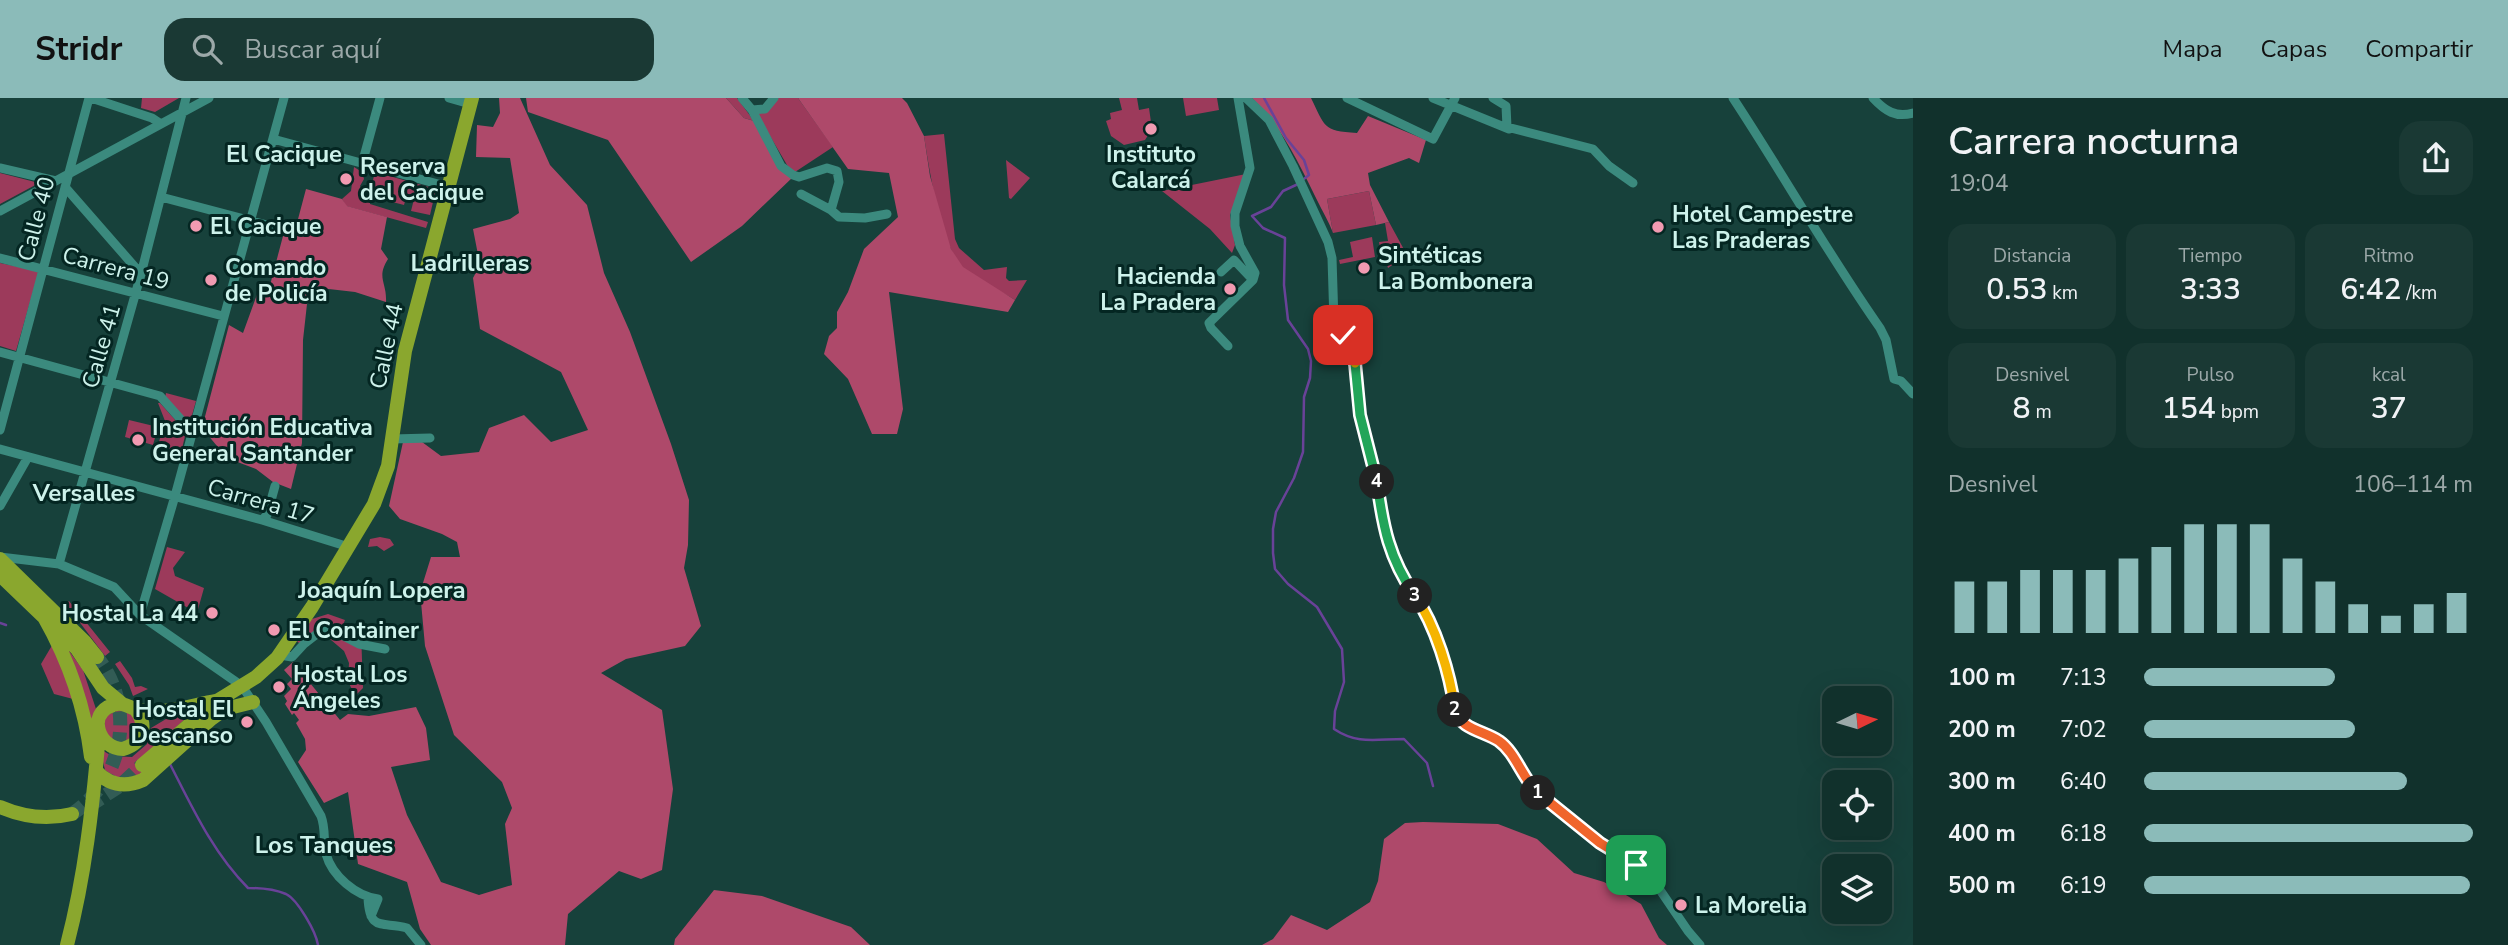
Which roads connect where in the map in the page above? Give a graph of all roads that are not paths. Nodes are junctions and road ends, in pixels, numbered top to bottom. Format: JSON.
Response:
{"nodes":[{"id":1,"x":90,"y":98,"type":"edge"},
{"id":2,"x":186,"y":98,"type":"edge"},
{"id":3,"x":209,"y":98,"type":"edge"},
{"id":4,"x":284,"y":98,"type":"edge"},
{"id":5,"x":380,"y":98,"type":"edge"},
{"id":6,"x":449,"y":98,"type":"edge"},
{"id":7,"x":742,"y":98,"type":"edge"},
{"id":8,"x":773,"y":98,"type":"edge"},
{"id":9,"x":1238,"y":98,"type":"edge"},
{"id":10,"x":1246,"y":98,"type":"edge"},
{"id":11,"x":1433,"y":98,"type":"edge"},
{"id":12,"x":1493,"y":98,"type":"edge"},
{"id":13,"x":1733,"y":98,"type":"edge"},
{"id":14,"x":1874,"y":98,"type":"edge"},
{"id":15,"x":1351,"y":99,"type":"edge"},
{"id":16,"x":471,"y":101,"type":"edge"},
{"id":17,"x":1453,"y":102,"type":"edge"},
{"id":18,"x":752,"y":110,"type":"junction"},
{"id":19,"x":1912,"y":113,"type":"edge"},
{"id":20,"x":182,"y":114,"type":"junction"},
{"id":21,"x":161,"y":124,"type":"junction"},
{"id":22,"x":1510,"y":129,"type":"junction"},
{"id":23,"x":273,"y":139,"type":"junction"},
{"id":24,"x":362,"y":164,"type":"junction"},
{"id":25,"x":0,"y":168,"type":"edge"},
{"id":26,"x":68,"y":175,"type":"junction"},
{"id":27,"x":56,"y":181,"type":"junction"},
{"id":28,"x":1633,"y":184,"type":"dead end"},
{"id":29,"x":65,"y":187,"type":"junction"},
{"id":30,"x":449,"y":187,"type":"junction"},
{"id":31,"x":800,"y":194,"type":"dead end"},
{"id":32,"x":161,"y":197,"type":"junction"},
{"id":33,"x":831,"y":210,"type":"junction"},
{"id":34,"x":0,"y":211,"type":"edge"},
{"id":35,"x":887,"y":214,"type":"dead end"},
{"id":36,"x":251,"y":220,"type":"junction"},
{"id":37,"x":282,"y":229,"type":"dead end"},
{"id":38,"x":0,"y":258,"type":"edge"},
{"id":39,"x":43,"y":269,"type":"junction"},
{"id":40,"x":1221,"y":272,"type":"dead end"},
{"id":41,"x":141,"y":274,"type":"junction"},
{"id":42,"x":1253,"y":279,"type":"junction"},
{"id":43,"x":135,"y":293,"type":"junction"},
{"id":44,"x":223,"y":316,"type":"junction"},
{"id":45,"x":1228,"y":346,"type":"dead end"},
{"id":46,"x":0,"y":352,"type":"edge"},
{"id":47,"x":19,"y":358,"type":"junction"},
{"id":48,"x":110,"y":383,"type":"junction"},
{"id":49,"x":1913,"y":394,"type":"edge"},
{"id":50,"x":0,"y":430,"type":"edge"},
{"id":51,"x":192,"y":432,"type":"junction"},
{"id":52,"x":430,"y":438,"type":"dead end"},
{"id":53,"x":392,"y":439,"type":"junction"},
{"id":54,"x":0,"y":449,"type":"edge"},
{"id":55,"x":28,"y":457,"type":"junction"},
{"id":56,"x":86,"y":473,"type":"junction"},
{"id":57,"x":275,"y":486,"type":"dead end"},
{"id":58,"x":175,"y":496,"type":"junction"},
{"id":59,"x":0,"y":506,"type":"edge"},
{"id":60,"x":262,"y":520,"type":"junction"},
{"id":61,"x":349,"y":547,"type":"junction"},
{"id":62,"x":0,"y":558,"type":"edge"},
{"id":63,"x":59,"y":564,"type":"junction"},
{"id":64,"x":0,"y":575,"type":"edge"},
{"id":65,"x":139,"y":615,"type":"junction"},
{"id":66,"x":44,"y":617,"type":"junction"},
{"id":67,"x":385,"y":649,"type":"dead end"},
{"id":68,"x":280,"y":655,"type":"junction"},
{"id":69,"x":97,"y":657,"type":"tunnel mouth"},
{"id":70,"x":242,"y":687,"type":"junction"},
{"id":71,"x":103,"y":688,"type":"junction"},
{"id":72,"x":217,"y":701,"type":"junction"},
{"id":73,"x":253,"y":702,"type":"junction"},
{"id":74,"x":121,"y":703,"type":"junction"},
{"id":75,"x":136,"y":710,"type":"junction"},
{"id":76,"x":161,"y":710,"type":"junction"},
{"id":77,"x":102,"y":713,"type":"junction"},
{"id":78,"x":211,"y":719,"type":"junction"},
{"id":79,"x":143,"y":728,"type":"junction"},
{"id":80,"x":99,"y":734,"type":"junction"},
{"id":81,"x":142,"y":765,"type":"tunnel mouth"},
{"id":82,"x":96,"y":771,"type":"junction"},
{"id":83,"x":93,"y":791,"type":"junction"},
{"id":84,"x":0,"y":807,"type":"edge"},
{"id":85,"x":72,"y":814,"type":"tunnel mouth"},
{"id":86,"x":368,"y":897,"type":"junction"},
{"id":87,"x":371,"y":916,"type":"junction"},
{"id":88,"x":67,"y":945,"type":"edge"},
{"id":89,"x":421,"y":945,"type":"edge"},
{"id":90,"x":1700,"y":945,"type":"edge"}],
"edges":[{"from":1,"to":21,"type":"street"},
{"from":1,"to":26,"type":"street","name":"Calle 40"},
{"from":2,"to":20,"type":"street","name":"Calle 41"},
{"from":3,"to":20,"type":"street"},
{"from":4,"to":23,"type":"street"},
{"from":5,"to":24,"type":"street"},
{"from":6,"to":16,"type":"street"},
{"from":7,"to":18,"type":"street"},
{"from":8,"to":18,"type":"street"},
{"from":9,"to":42,"type":"street"},
{"from":10,"to":90,"type":"street"},
{"from":11,"to":17,"type":"street"},
{"from":12,"to":22,"type":"street"},
{"from":13,"to":49,"type":"street"},
{"from":14,"to":19,"type":"street"},
{"from":15,"to":17,"type":"street"},
{"from":16,"to":30,"type":"highway","name":"Calle 44"},
{"from":17,"to":22,"type":"street"},
{"from":18,"to":33,"type":"street"},
{"from":20,"to":21,"type":"street"},
{"from":20,"to":32,"type":"street","name":"Calle 41"},
{"from":21,"to":26,"type":"street"},
{"from":22,"to":28,"type":"street"},
{"from":23,"to":24,"type":"street"},
{"from":23,"to":36,"type":"street"},
{"from":24,"to":30,"type":"street"},
{"from":25,"to":27,"type":"street"},
{"from":26,"to":27,"type":"street"},
{"from":26,"to":29,"type":"street","name":"Calle 40"},
{"from":27,"to":34,"type":"street"},
{"from":29,"to":39,"type":"street","name":"Calle 40"},
{"from":29,"to":41,"type":"street"},
{"from":30,"to":53,"type":"highway","name":"Calle 44"},
{"from":31,"to":33,"type":"street"},
{"from":32,"to":36,"type":"street"},
{"from":32,"to":41,"type":"street","name":"Calle 41"},
{"from":33,"to":35,"type":"street"},
{"from":36,"to":37,"type":"street"},
{"from":36,"to":44,"type":"street"},
{"from":38,"to":39,"type":"street","name":"Carrera 19"},
{"from":39,"to":43,"type":"street","name":"Carrera 19"},
{"from":39,"to":47,"type":"street","name":"Calle 40"},
{"from":40,"to":42,"type":"street"},
{"from":41,"to":43,"type":"street","name":"Calle 41"},
{"from":42,"to":45,"type":"street"},
{"from":43,"to":44,"type":"street","name":"Carrera 19"},
{"from":43,"to":48,"type":"street","name":"Calle 41"},
{"from":44,"to":51,"type":"street"},
{"from":46,"to":47,"type":"street"},
{"from":47,"to":48,"type":"street"},
{"from":47,"to":50,"type":"street","name":"Calle 40"},
{"from":48,"to":51,"type":"street"},
{"from":48,"to":56,"type":"street","name":"Calle 41"},
{"from":51,"to":58,"type":"street"},
{"from":52,"to":53,"type":"street"},
{"from":53,"to":61,"type":"highway","name":"Calle 44"},
{"from":54,"to":55,"type":"street","name":"Carrera 17"},
{"from":55,"to":56,"type":"street","name":"Carrera 17"},
{"from":55,"to":59,"type":"street"},
{"from":56,"to":58,"type":"street","name":"Carrera 17"},
{"from":56,"to":63,"type":"street","name":"Calle 41"},
{"from":57,"to":60,"type":"street"},
{"from":58,"to":60,"type":"street","name":"Carrera 17"},
{"from":58,"to":65,"type":"street"},
{"from":60,"to":61,"type":"street","name":"Carrera 17"},
{"from":61,"to":68,"type":"highway","name":"Calle 44"},
{"from":62,"to":63,"type":"street"},
{"from":62,"to":69,"type":"highway"},
{"from":63,"to":65,"type":"street"},
{"from":64,"to":66,"type":"highway"},
{"from":65,"to":70,"type":"street"},
{"from":66,"to":71,"type":"highway"},
{"from":66,"to":83,"type":"highway"},
{"from":67,"to":68,"type":"street"},
{"from":68,"to":70,"type":"highway","name":"Calle 44"},
{"from":70,"to":72,"type":"highway","name":"Calle 44"},
{"from":70,"to":73,"type":"street"},
{"from":71,"to":74,"type":"highway"},
{"from":71,"to":77,"type":"highway"},
{"from":72,"to":76,"type":"highway"},
{"from":72,"to":78,"type":"highway"},
{"from":72,"to":81,"type":"highway","name":"Calle 44"},
{"from":73,"to":78,"type":"highway"},
{"from":73,"to":86,"type":"street"},
{"from":74,"to":75,"type":"highway"},
{"from":74,"to":77,"type":"highway"},
{"from":75,"to":76,"type":"highway"},
{"from":75,"to":79,"type":"highway"},
{"from":76,"to":79,"type":"highway"},
{"from":77,"to":80,"type":"highway"},
{"from":78,"to":82,"type":"highway"},
{"from":79,"to":80,"type":"highway"},
{"from":80,"to":82,"type":"highway"},
{"from":82,"to":83,"type":"highway"},
{"from":83,"to":88,"type":"highway"},
{"from":84,"to":85,"type":"highway"},
{"from":86,"to":87,"type":"street"},
{"from":86,"to":87,"type":"street"},
{"from":87,"to":89,"type":"street"}]}
